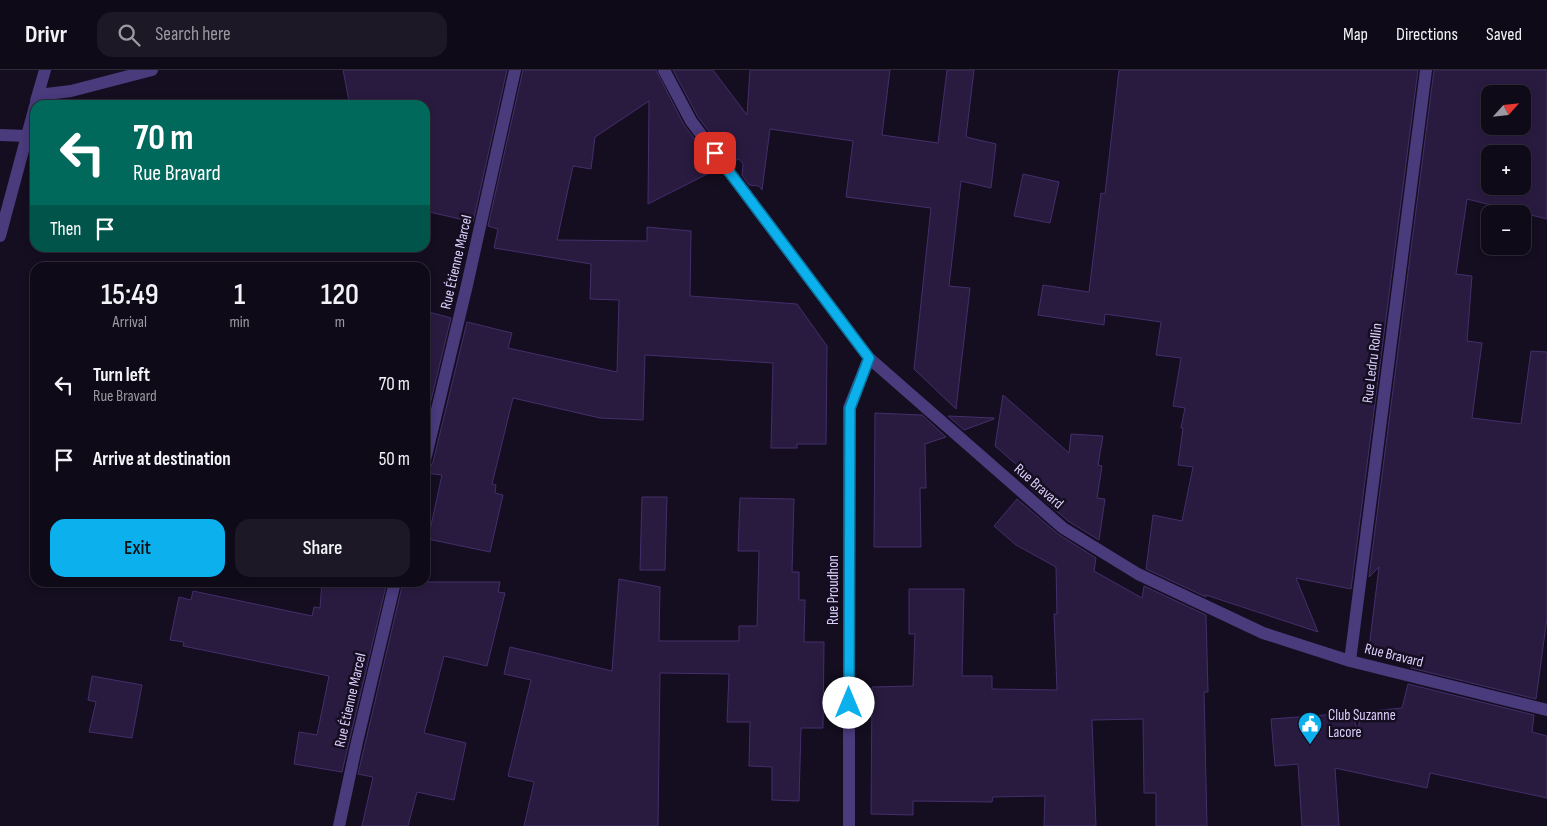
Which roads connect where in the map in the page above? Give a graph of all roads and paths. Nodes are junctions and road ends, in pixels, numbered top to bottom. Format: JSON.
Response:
{"nodes":[{"id":1,"x":45,"y":70,"type":"edge"},
{"id":2,"x":152,"y":70,"type":"edge"},
{"id":3,"x":516,"y":70,"type":"edge"},
{"id":4,"x":664,"y":70,"type":"edge"},
{"id":5,"x":1426,"y":70,"type":"edge"},
{"id":6,"x":37,"y":100,"type":"edge"},
{"id":7,"x":42,"y":100,"type":"edge"},
{"id":8,"x":30,"y":125,"type":"edge"},
{"id":9,"x":0,"y":134,"type":"edge"},
{"id":10,"x":27,"y":136,"type":"junction"},
{"id":11,"x":0,"y":236,"type":"edge"},
{"id":12,"x":869,"y":358,"type":"junction"},
{"id":13,"x":430,"y":439,"type":"edge"},
{"id":14,"x":394,"y":587,"type":"edge"},
{"id":15,"x":1350,"y":661,"type":"junction"},
{"id":16,"x":1547,"y":710,"type":"edge"},
{"id":17,"x":339,"y":826,"type":"edge"},
{"id":18,"x":849,"y":826,"type":"edge"}],
"edges":[{"from":1,"to":6,"type":"street"},
{"from":2,"to":7,"type":"street"},
{"from":3,"to":13,"type":"street","name":"Rue Étienne Marcel"},
{"from":4,"to":12,"type":"street","name":"Rue Bravard"},
{"from":5,"to":15,"type":"street","name":"Rue Ledru Rollin"},
{"from":8,"to":10,"type":"street"},
{"from":9,"to":10,"type":"street"},
{"from":10,"to":11,"type":"street"},
{"from":12,"to":15,"type":"street","name":"Rue Bravard"},
{"from":12,"to":18,"type":"street","name":"Rue Proudhon"},
{"from":14,"to":17,"type":"street","name":"Rue Étienne Marcel"},
{"from":15,"to":16,"type":"street","name":"Rue Bravard"}]}
